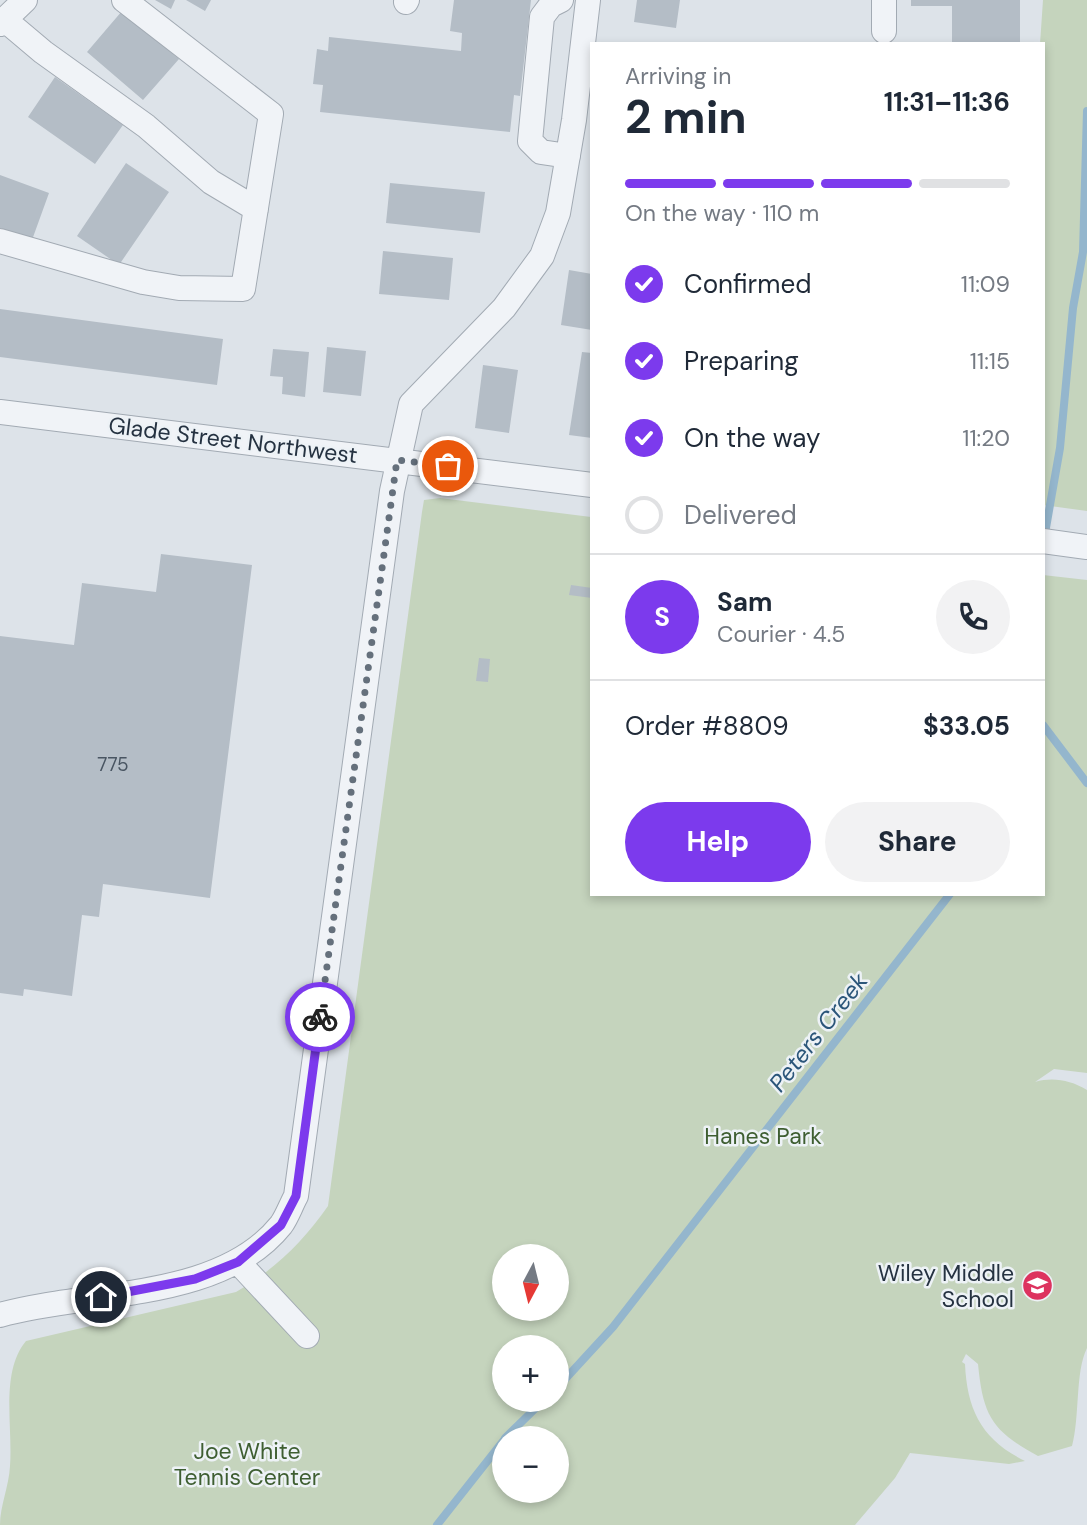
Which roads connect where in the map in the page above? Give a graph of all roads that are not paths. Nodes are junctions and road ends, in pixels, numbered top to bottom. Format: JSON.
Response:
{"nodes":[{"id":1,"x":25,"y":0,"type":"edge"},
{"id":2,"x":124,"y":0,"type":"edge"},
{"id":3,"x":561,"y":0,"type":"edge"},
{"id":4,"x":585,"y":0,"type":"edge"},
{"id":5,"x":884,"y":0,"type":"edge"},
{"id":6,"x":2,"y":22,"type":"edge"},
{"id":7,"x":884,"y":32,"type":"dead end"},
{"id":8,"x":568,"y":156,"type":"junction"},
{"id":9,"x":256,"y":209,"type":"junction"},
{"id":10,"x":0,"y":241,"type":"edge"},
{"id":11,"x":0,"y":412,"type":"edge"},
{"id":12,"x":397,"y":460,"type":"junction"},
{"id":13,"x":590,"y":485,"type":"edge"},
{"id":14,"x":1045,"y":541,"type":"edge"},
{"id":15,"x":1087,"y":547,"type":"edge"},
{"id":16,"x":238,"y":1262,"type":"junction"},
{"id":17,"x":0,"y":1315,"type":"edge"},
{"id":18,"x":307,"y":1336,"type":"dead end"}],
"edges":[{"from":1,"to":6,"type":"street"},
{"from":2,"to":9,"type":"street"},
{"from":3,"to":8,"type":"street"},
{"from":4,"to":8,"type":"street"},
{"from":5,"to":7,"type":"street"},
{"from":6,"to":9,"type":"street"},
{"from":8,"to":12,"type":"street"},
{"from":9,"to":10,"type":"street"},
{"from":11,"to":12,"type":"street","name":"Glade Street Northwest"},
{"from":12,"to":13,"type":"street","name":"Glade Street Northwest"},
{"from":12,"to":16,"type":"street"},
{"from":14,"to":15,"type":"street"},
{"from":16,"to":17,"type":"street"},
{"from":16,"to":18,"type":"street"}]}
